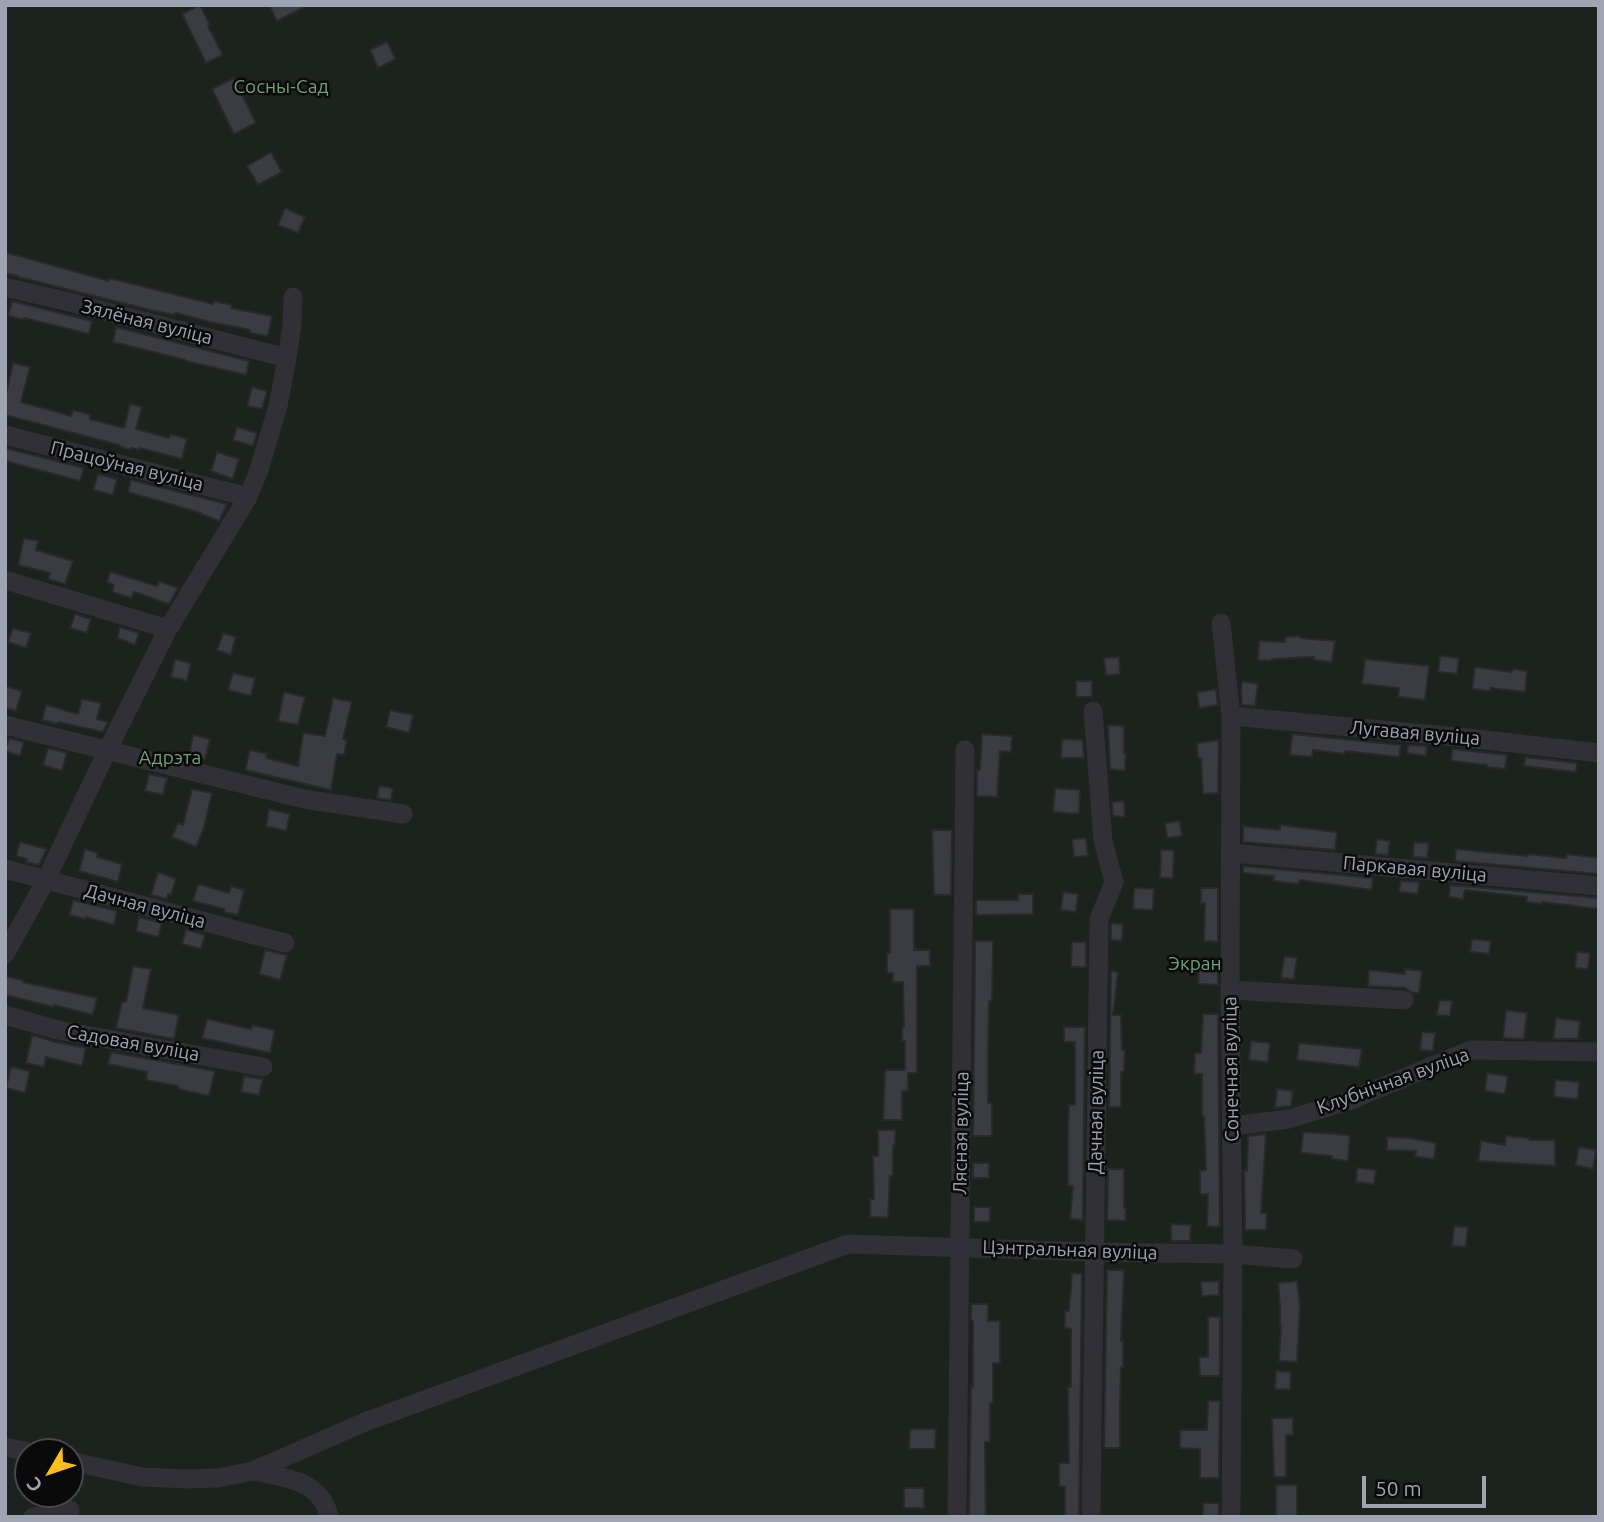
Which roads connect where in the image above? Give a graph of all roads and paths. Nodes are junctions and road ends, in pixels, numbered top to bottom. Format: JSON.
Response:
{"nodes":[{"id":1,"x":5,"y":287,"type":"edge"},
{"id":2,"x":293,"y":297,"type":"dead end"},
{"id":3,"x":287,"y":358,"type":"junction"},
{"id":4,"x":5,"y":435,"type":"edge"},
{"id":5,"x":248,"y":497,"type":"junction"},
{"id":6,"x":5,"y":580,"type":"edge"},
{"id":7,"x":1221,"y":623,"type":"dead end"},
{"id":8,"x":168,"y":629,"type":"junction"},
{"id":9,"x":1093,"y":711,"type":"dead end"},
{"id":10,"x":1231,"y":716,"type":"junction"},
{"id":11,"x":5,"y":725,"type":"edge"},
{"id":12,"x":965,"y":750,"type":"dead end"},
{"id":13,"x":107,"y":751,"type":"junction"},
{"id":14,"x":1599,"y":753,"type":"edge"},
{"id":15,"x":402,"y":814,"type":"dead end"},
{"id":16,"x":1231,"y":853,"type":"junction"},
{"id":17,"x":5,"y":869,"type":"edge"},
{"id":18,"x":46,"y":880,"type":"junction"},
{"id":19,"x":1599,"y":886,"type":"edge"},
{"id":20,"x":285,"y":943,"type":"dead end"},
{"id":21,"x":5,"y":954,"type":"edge"},
{"id":22,"x":1230,"y":990,"type":"junction"},
{"id":23,"x":1404,"y":1000,"type":"dead end"},
{"id":24,"x":5,"y":1015,"type":"edge"},
{"id":25,"x":1599,"y":1052,"type":"edge"},
{"id":26,"x":263,"y":1067,"type":"dead end"},
{"id":27,"x":1232,"y":1126,"type":"junction"},
{"id":28,"x":960,"y":1247,"type":"junction"},
{"id":29,"x":1094,"y":1252,"type":"junction"},
{"id":30,"x":1233,"y":1254,"type":"junction"},
{"id":31,"x":1293,"y":1259,"type":"dead end"},
{"id":32,"x":84,"y":1464,"type":"edge"},
{"id":33,"x":253,"y":1471,"type":"junction"},
{"id":34,"x":70,"y":1510,"type":"dead end"},
{"id":35,"x":33,"y":1517,"type":"edge"},
{"id":36,"x":329,"y":1517,"type":"edge"},
{"id":37,"x":957,"y":1517,"type":"edge"},
{"id":38,"x":1091,"y":1517,"type":"edge"},
{"id":39,"x":1231,"y":1517,"type":"edge"}],
"edges":[{"from":1,"to":3,"type":"street","name":"Зялёная вуліца"},
{"from":2,"to":3,"type":"street"},
{"from":3,"to":5,"type":"street"},
{"from":4,"to":5,"type":"street","name":"Працоўная вуліца"},
{"from":5,"to":8,"type":"street"},
{"from":6,"to":8,"type":"street"},
{"from":7,"to":10,"type":"street","name":"Сонечная вуліца"},
{"from":8,"to":13,"type":"street"},
{"from":9,"to":29,"type":"street","name":"Дачная вуліца"},
{"from":10,"to":14,"type":"street","name":"Лугавая вуліца"},
{"from":10,"to":16,"type":"street","name":"Сонечная вуліца"},
{"from":11,"to":13,"type":"street"},
{"from":12,"to":28,"type":"street","name":"Лясная вуліца"},
{"from":13,"to":15,"type":"street"},
{"from":13,"to":18,"type":"street"},
{"from":16,"to":19,"type":"street","name":"Паркавая вуліца"},
{"from":16,"to":22,"type":"street","name":"Сонечная вуліца"},
{"from":17,"to":18,"type":"street","name":"Дачная вуліца"},
{"from":18,"to":20,"type":"street","name":"Дачная вуліца"},
{"from":18,"to":21,"type":"street"},
{"from":22,"to":23,"type":"street"},
{"from":22,"to":27,"type":"street","name":"Сонечная вуліца"},
{"from":24,"to":26,"type":"street","name":"Садовая вуліца"},
{"from":25,"to":27,"type":"street","name":"Клубнічная вуліца"},
{"from":27,"to":30,"type":"street","name":"Сонечная вуліца"},
{"from":28,"to":29,"type":"street","name":"Цэнтральная вуліца"},
{"from":28,"to":33,"type":"street","name":"Цэнтральная вуліца"},
{"from":28,"to":37,"type":"street","name":"Лясная вуліца"},
{"from":29,"to":30,"type":"street","name":"Цэнтральная вуліца"},
{"from":29,"to":38,"type":"street","name":"Дачная вуліца"},
{"from":30,"to":31,"type":"street","name":"Цэнтральная вуліца"},
{"from":30,"to":39,"type":"street","name":"Сонечная вуліца"},
{"from":32,"to":33,"type":"street"},
{"from":33,"to":36,"type":"street"},
{"from":34,"to":35,"type":"street"}]}
